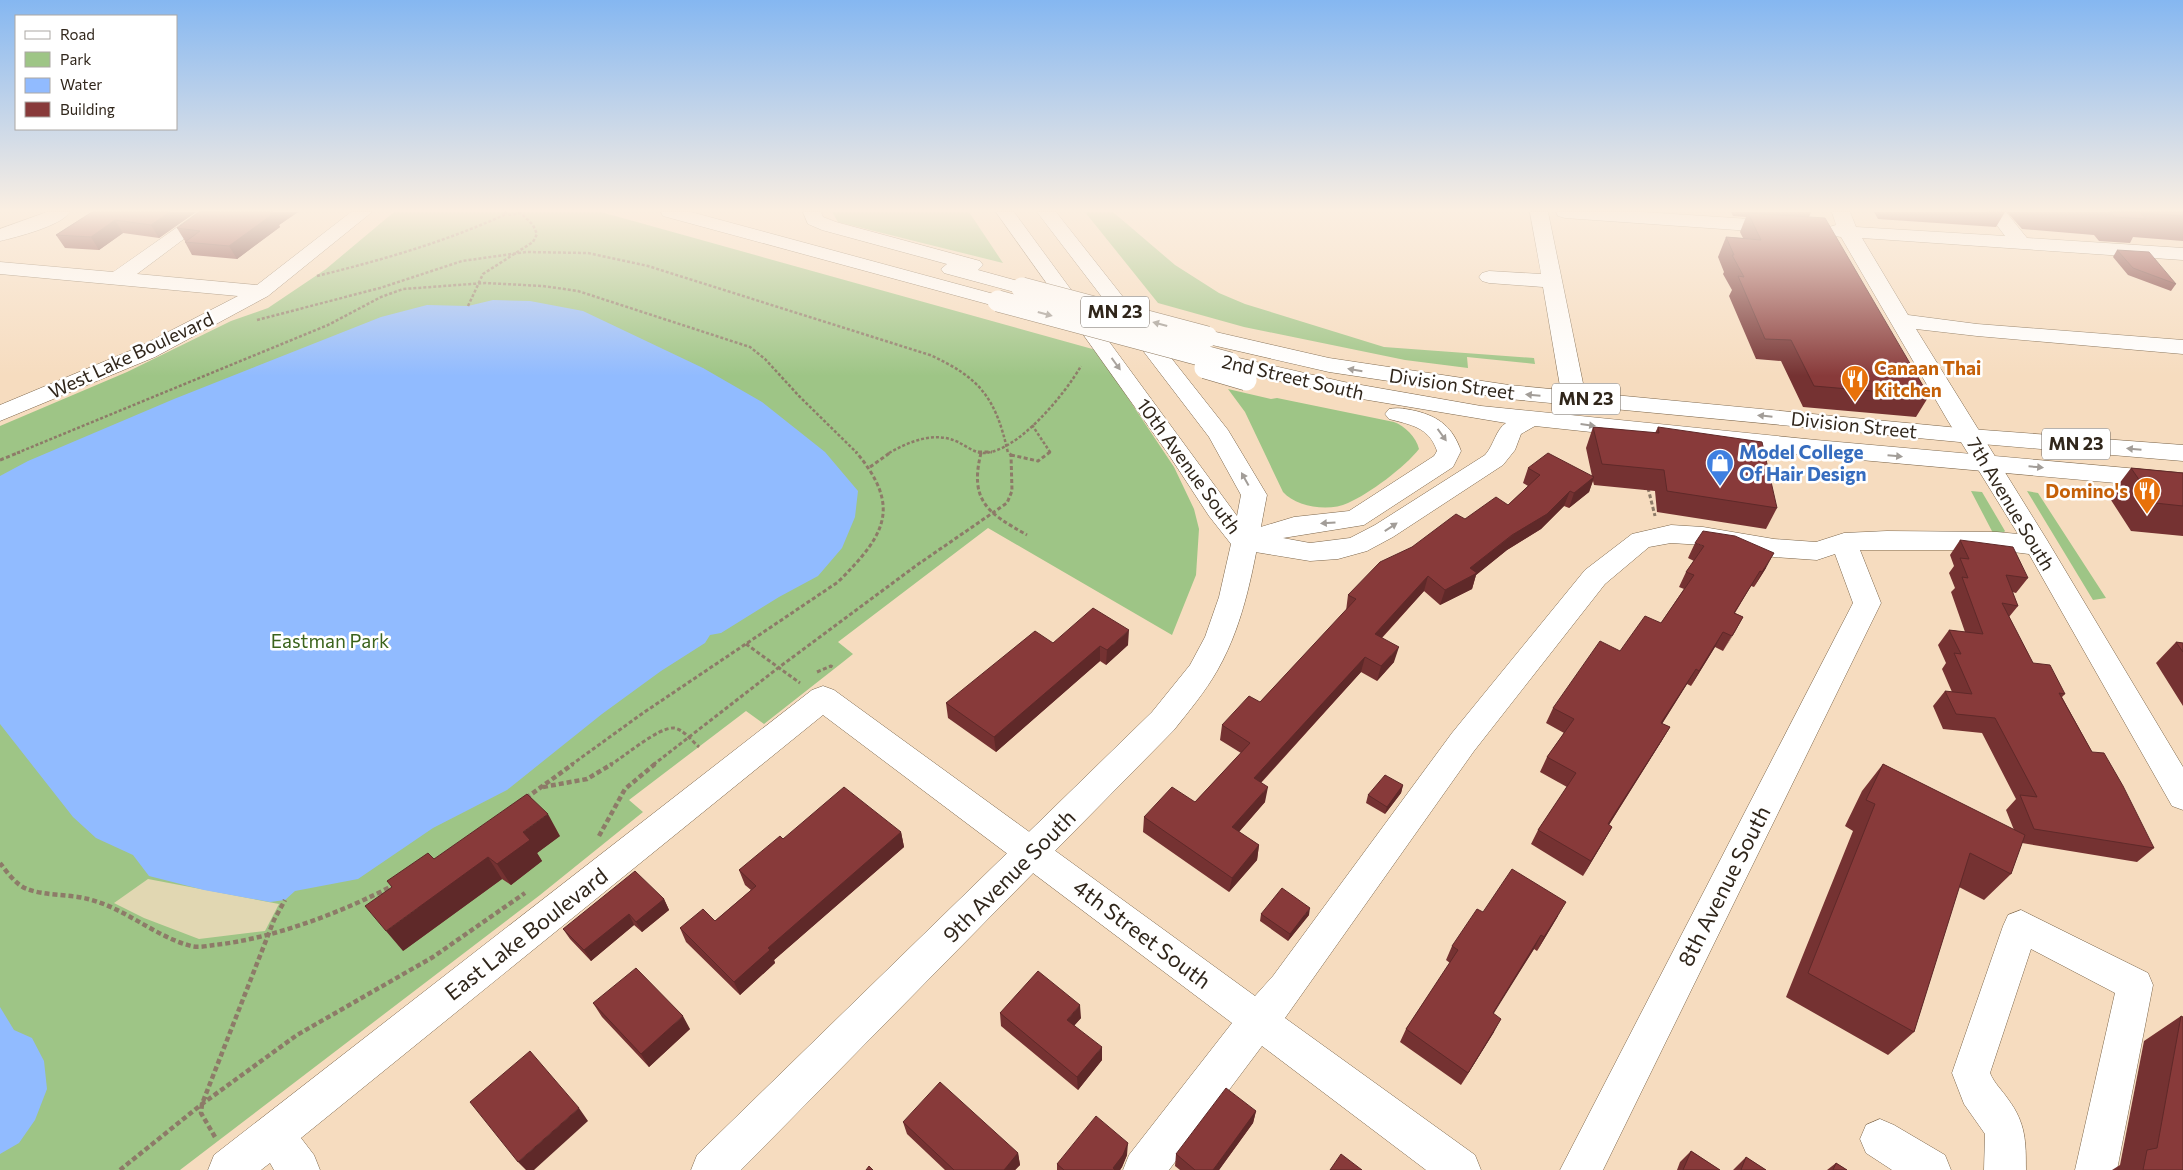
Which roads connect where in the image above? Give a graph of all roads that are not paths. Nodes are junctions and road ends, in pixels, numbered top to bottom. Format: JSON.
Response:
{"nodes":[{"id":1,"x":134,"y":267,"type":"edge"},
{"id":2,"x":293,"y":267,"type":"edge"},
{"id":3,"x":871,"y":267,"type":"edge"},
{"id":4,"x":961,"y":267,"type":"edge"},
{"id":5,"x":964,"y":267,"type":"edge"},
{"id":6,"x":1045,"y":267,"type":"edge"},
{"id":7,"x":1089,"y":267,"type":"edge"},
{"id":8,"x":1549,"y":267,"type":"edge"},
{"id":9,"x":1871,"y":267,"type":"edge"},
{"id":10,"x":0,"y":268,"type":"edge"},
{"id":11,"x":979,"y":271,"type":"junction"},
{"id":12,"x":1489,"y":277,"type":"dead end"},
{"id":13,"x":117,"y":279,"type":"junction"},
{"id":14,"x":1552,"y":281,"type":"junction"},
{"id":15,"x":261,"y":292,"type":"junction"},
{"id":16,"x":1903,"y":321,"type":"junction"},
{"id":17,"x":2183,"y":347,"type":"edge"},
{"id":18,"x":1238,"y":371,"type":"junction"},
{"id":19,"x":1574,"y":398,"type":"junction"},
{"id":20,"x":0,"y":414,"type":"edge"},
{"id":21,"x":1530,"y":418,"type":"junction"},
{"id":22,"x":1970,"y":436,"type":"junction"},
{"id":23,"x":2183,"y":453,"type":"edge"},
{"id":24,"x":1987,"y":464,"type":"junction"},
{"id":25,"x":2183,"y":481,"type":"edge"},
{"id":26,"x":1243,"y":542,"type":"junction"},
{"id":27,"x":1844,"y":542,"type":"junction"},
{"id":28,"x":2038,"y":546,"type":"junction"},
{"id":29,"x":819,"y":681,"type":"joint"},
{"id":30,"x":2183,"y":796,"type":"edge"},
{"id":31,"x":1032,"y":853,"type":"junction"},
{"id":32,"x":1258,"y":1021,"type":"junction"},
{"id":33,"x":274,"y":1136,"type":"junction"},
{"id":34,"x":1880,"y":1139,"type":"dead end"},
{"id":35,"x":224,"y":1156,"type":"edge"},
{"id":36,"x":299,"y":1170,"type":"edge"},
{"id":37,"x":712,"y":1170,"type":"edge"},
{"id":38,"x":1144,"y":1170,"type":"edge"},
{"id":39,"x":1460,"y":1170,"type":"edge"},
{"id":40,"x":1581,"y":1170,"type":"edge"},
{"id":41,"x":1930,"y":1170,"type":"edge"},
{"id":42,"x":2005,"y":1170,"type":"edge"},
{"id":43,"x":2096,"y":1170,"type":"edge"}],
"edges":[{"from":1,"to":13,"type":"main road"},
{"from":2,"to":15,"type":"main road","name":"West Lake Boulevard"},
{"from":3,"to":18,"type":"main road","number":"MN 23","one_way":true,"bridge":true},
{"from":4,"to":11,"type":"main road","name":"Division Street","number":"MN 23"},
{"from":5,"to":11,"type":"main road"},
{"from":6,"to":26,"type":"main road","name":"10th Avenue South","one_way":true},
{"from":26,"to":7,"type":"main road","name":"10th Avenue South","one_way":true},
{"from":8,"to":14,"type":"main road"},
{"from":9,"to":16,"type":"main road","name":"7th Avenue South"},
{"from":10,"to":13,"type":"main road"},
{"from":19,"to":11,"type":"main road","name":"Division Street","number":"MN 23","one_way":true,"bridge":true},
{"from":12,"to":14,"type":"main road"},
{"from":13,"to":15,"type":"main road"},
{"from":14,"to":19,"type":"main road"},
{"from":15,"to":20,"type":"main road","name":"West Lake Boulevard"},
{"from":16,"to":17,"type":"main road"},
{"from":16,"to":22,"type":"main road","name":"7th Avenue South"},
{"from":18,"to":21,"type":"main road","name":"2nd Street South","number":"MN 23"},
{"from":18,"to":26,"type":"main road","one_way":true},
{"from":22,"to":19,"type":"main road","name":"Division Street","number":"MN 23","one_way":true},
{"from":21,"to":24,"type":"main road","name":"2nd Street South","number":"MN 23","one_way":true},
{"from":26,"to":21,"type":"main road","one_way":true},
{"from":23,"to":22,"type":"main road","name":"Division Street","number":"MN 23","one_way":true},
{"from":22,"to":24,"type":"main road","name":"7th Avenue South"},
{"from":24,"to":25,"type":"main road","name":"2nd Street South","number":"MN 23","one_way":true},
{"from":24,"to":28,"type":"main road","name":"7th Avenue South"},
{"from":26,"to":31,"type":"main road","name":"9th Avenue South"},
{"from":27,"to":28,"type":"main road"},
{"from":27,"to":32,"type":"main road"},
{"from":27,"to":40,"type":"main road","name":"8th Avenue South"},
{"from":28,"to":30,"type":"main road","name":"7th Avenue South"},
{"from":29,"to":31,"type":"main road","name":"4th Street South"},
{"from":29,"to":33,"type":"main road","name":"East Lake Boulevard"},
{"from":31,"to":32,"type":"main road","name":"4th Street South"},
{"from":31,"to":37,"type":"main road","name":"9th Avenue South"},
{"from":32,"to":38,"type":"main road"},
{"from":32,"to":39,"type":"main road","name":"4th Street South"},
{"from":33,"to":35,"type":"main road","name":"East Lake Boulevard"},
{"from":33,"to":36,"type":"main road"},
{"from":34,"to":41,"type":"main road"},
{"from":42,"to":43,"type":"main road"}]}
